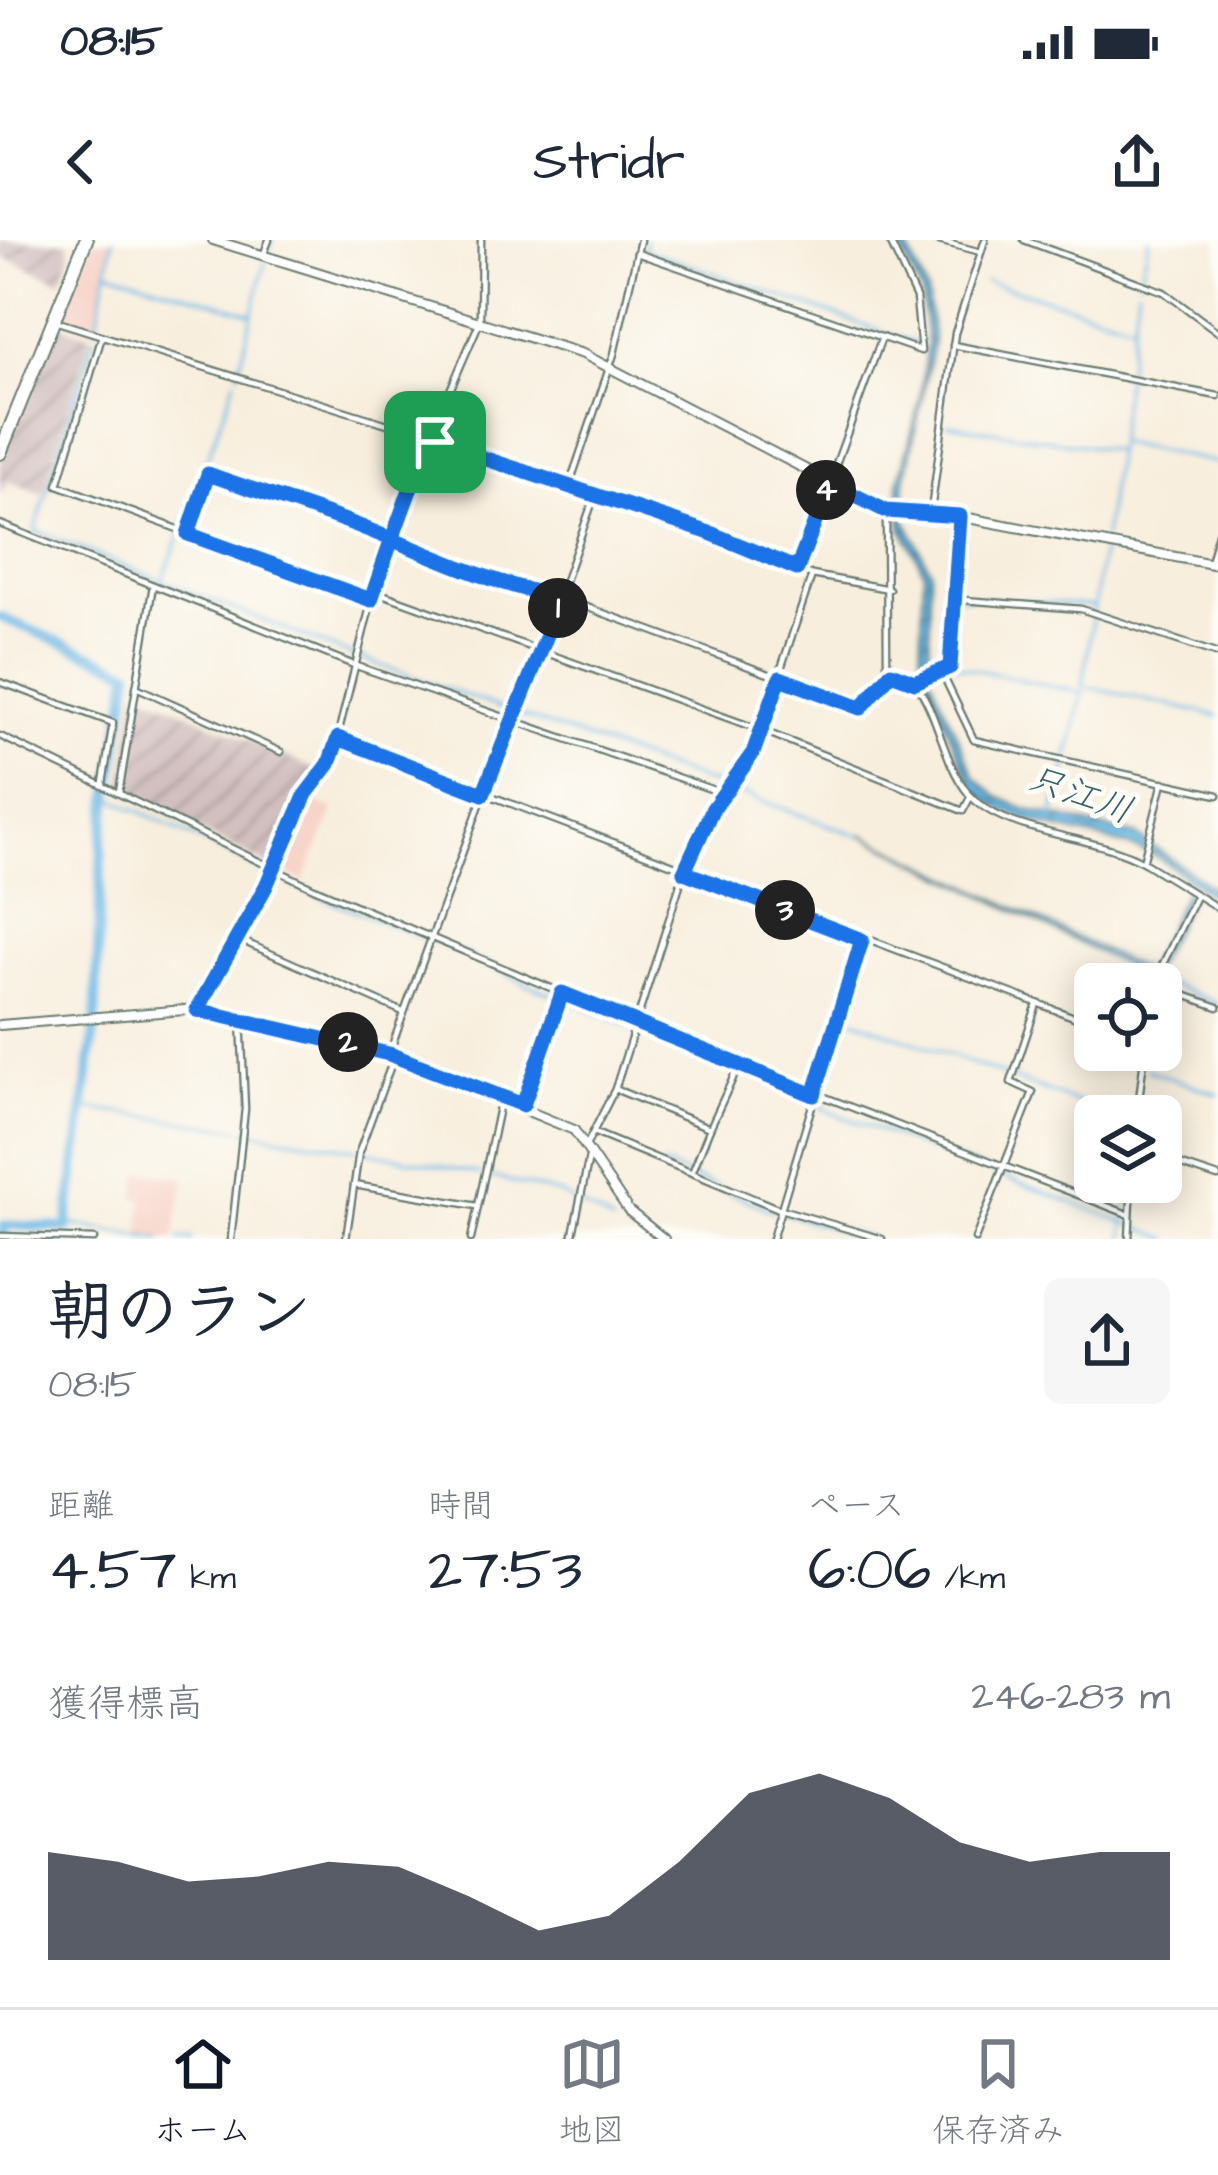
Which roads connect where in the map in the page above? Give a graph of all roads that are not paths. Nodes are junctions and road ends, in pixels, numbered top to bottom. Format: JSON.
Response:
{"nodes":[{"id":1,"x":213,"y":240,"type":"edge"},
{"id":2,"x":269,"y":240,"type":"edge"},
{"id":3,"x":481,"y":240,"type":"edge"},
{"id":4,"x":640,"y":240,"type":"edge"},
{"id":5,"x":889,"y":240,"type":"edge"},
{"id":6,"x":935,"y":240,"type":"edge"},
{"id":7,"x":985,"y":240,"type":"edge"},
{"id":8,"x":1024,"y":240,"type":"edge"},
{"id":9,"x":83,"y":241,"type":"edge"},
{"id":10,"x":983,"y":252,"type":"junction"},
{"id":11,"x":637,"y":253,"type":"junction"},
{"id":12,"x":263,"y":256,"type":"junction"},
{"id":13,"x":52,"y":321,"type":"junction"},
{"id":14,"x":480,"y":321,"type":"junction"},
{"id":15,"x":1218,"y":332,"type":"edge"},
{"id":16,"x":102,"y":336,"type":"junction"},
{"id":17,"x":882,"y":337,"type":"junction"},
{"id":18,"x":953,"y":345,"type":"junction"},
{"id":19,"x":610,"y":366,"type":"junction"},
{"id":20,"x":1218,"y":396,"type":"edge"},
{"id":21,"x":429,"y":439,"type":"junction"},
{"id":22,"x":0,"y":453,"type":"edge"},
{"id":23,"x":830,"y":483,"type":"junction"},
{"id":24,"x":569,"y":487,"type":"junction"},
{"id":25,"x":595,"y":495,"type":"junction"},
{"id":26,"x":886,"y":511,"type":"junction"},
{"id":27,"x":931,"y":511,"type":"junction"},
{"id":28,"x":960,"y":516,"type":"junction"},
{"id":29,"x":0,"y":524,"type":"edge"},
{"id":30,"x":1218,"y":533,"type":"edge"},
{"id":31,"x":188,"y":534,"type":"junction"},
{"id":32,"x":392,"y":542,"type":"junction"},
{"id":33,"x":1214,"y":564,"type":"edge"},
{"id":34,"x":797,"y":569,"type":"junction"},
{"id":35,"x":812,"y":575,"type":"junction"},
{"id":36,"x":153,"y":584,"type":"junction"},
{"id":37,"x":890,"y":589,"type":"junction"},
{"id":38,"x":374,"y":591,"type":"junction"},
{"id":39,"x":562,"y":598,"type":"junction"},
{"id":40,"x":951,"y":599,"type":"junction"},
{"id":41,"x":371,"y":600,"type":"junction"},
{"id":42,"x":541,"y":652,"type":"junction"},
{"id":43,"x":1218,"y":654,"type":"edge"},
{"id":44,"x":355,"y":659,"type":"junction"},
{"id":45,"x":891,"y":673,"type":"junction"},
{"id":46,"x":939,"y":673,"type":"junction"},
{"id":47,"x":780,"y":678,"type":"junction"},
{"id":48,"x":0,"y":682,"type":"edge"},
{"id":49,"x":915,"y":682,"type":"junction"},
{"id":50,"x":136,"y":688,"type":"junction"},
{"id":51,"x":516,"y":717,"type":"junction"},
{"id":52,"x":761,"y":730,"type":"junction"},
{"id":53,"x":0,"y":736,"type":"edge"},
{"id":54,"x":338,"y":738,"type":"junction"},
{"id":55,"x":281,"y":752,"type":"dead end"},
{"id":56,"x":1163,"y":782,"type":"junction"},
{"id":57,"x":103,"y":784,"type":"junction"},
{"id":58,"x":726,"y":792,"type":"junction"},
{"id":59,"x":119,"y":793,"type":"junction"},
{"id":60,"x":483,"y":794,"type":"junction"},
{"id":61,"x":1218,"y":794,"type":"edge"},
{"id":62,"x":971,"y":796,"type":"junction"},
{"id":63,"x":1145,"y":859,"type":"junction"},
{"id":64,"x":684,"y":872,"type":"junction"},
{"id":65,"x":272,"y":874,"type":"junction"},
{"id":66,"x":1192,"y":893,"type":"junction"},
{"id":67,"x":1218,"y":908,"type":"edge"},
{"id":68,"x":430,"y":935,"type":"junction"},
{"id":69,"x":237,"y":938,"type":"junction"},
{"id":70,"x":862,"y":940,"type":"junction"},
{"id":71,"x":1163,"y":963,"type":"edge"},
{"id":72,"x":1182,"y":993,"type":"edge"},
{"id":73,"x":561,"y":997,"type":"junction"},
{"id":74,"x":1037,"y":1004,"type":"junction"},
{"id":75,"x":1218,"y":1007,"type":"edge"},
{"id":76,"x":197,"y":1010,"type":"junction"},
{"id":77,"x":403,"y":1012,"type":"junction"},
{"id":78,"x":1074,"y":1017,"type":"edge"},
{"id":79,"x":241,"y":1018,"type":"junction"},
{"id":80,"x":0,"y":1025,"type":"edge"},
{"id":81,"x":635,"y":1028,"type":"junction"},
{"id":82,"x":392,"y":1056,"type":"junction"},
{"id":83,"x":737,"y":1069,"type":"junction"},
{"id":84,"x":615,"y":1089,"type":"junction"},
{"id":85,"x":501,"y":1096,"type":"junction"},
{"id":86,"x":813,"y":1098,"type":"junction"},
{"id":87,"x":523,"y":1105,"type":"junction"},
{"id":88,"x":710,"y":1128,"type":"junction"},
{"id":89,"x":594,"y":1132,"type":"junction"},
{"id":90,"x":590,"y":1148,"type":"junction"},
{"id":91,"x":1182,"y":1165,"type":"edge"},
{"id":92,"x":692,"y":1173,"type":"junction"},
{"id":93,"x":1000,"y":1173,"type":"junction"},
{"id":94,"x":1218,"y":1178,"type":"edge"},
{"id":95,"x":354,"y":1185,"type":"junction"},
{"id":96,"x":1131,"y":1203,"type":"edge"},
{"id":97,"x":477,"y":1206,"type":"junction"},
{"id":98,"x":777,"y":1208,"type":"junction"},
{"id":99,"x":1130,"y":1218,"type":"junction"},
{"id":100,"x":1129,"y":1235,"type":"edge"},
{"id":101,"x":2,"y":1236,"type":"edge"},
{"id":102,"x":94,"y":1239,"type":"edge"},
{"id":103,"x":231,"y":1239,"type":"edge"},
{"id":104,"x":346,"y":1239,"type":"edge"},
{"id":105,"x":471,"y":1239,"type":"edge"},
{"id":106,"x":572,"y":1239,"type":"edge"},
{"id":107,"x":664,"y":1239,"type":"edge"},
{"id":108,"x":772,"y":1239,"type":"edge"},
{"id":109,"x":882,"y":1239,"type":"edge"},
{"id":110,"x":976,"y":1239,"type":"edge"}],
"edges":[{"from":1,"to":12,"type":"street"},
{"from":2,"to":12,"type":"street"},
{"from":3,"to":14,"type":"street"},
{"from":4,"to":11,"type":"street"},
{"from":5,"to":17,"type":"street"},
{"from":6,"to":10,"type":"street"},
{"from":7,"to":10,"type":"street"},
{"from":8,"to":15,"type":"street"},
{"from":9,"to":13,"type":"highway"},
{"from":10,"to":18,"type":"street"},
{"from":11,"to":17,"type":"street"},
{"from":11,"to":19,"type":"street"},
{"from":12,"to":14,"type":"street"},
{"from":13,"to":16,"type":"street"},
{"from":13,"to":22,"type":"highway"},
{"from":14,"to":19,"type":"street"},
{"from":14,"to":21,"type":"street"},
{"from":16,"to":21,"type":"street"},
{"from":16,"to":31,"type":"street"},
{"from":17,"to":23,"type":"street"},
{"from":18,"to":20,"type":"street"},
{"from":18,"to":27,"type":"street"},
{"from":19,"to":23,"type":"street"},
{"from":19,"to":24,"type":"street"},
{"from":21,"to":24,"type":"street"},
{"from":21,"to":32,"type":"street"},
{"from":23,"to":26,"type":"street"},
{"from":23,"to":34,"type":"street"},
{"from":24,"to":25,"type":"street"},
{"from":25,"to":34,"type":"street"},
{"from":25,"to":39,"type":"street"},
{"from":26,"to":27,"type":"street"},
{"from":26,"to":37,"type":"street"},
{"from":27,"to":28,"type":"street"},
{"from":28,"to":33,"type":"street"},
{"from":28,"to":40,"type":"street"},
{"from":29,"to":36,"type":"street"},
{"from":30,"to":33,"type":"street"},
{"from":31,"to":32,"type":"street"},
{"from":31,"to":41,"type":"street"},
{"from":32,"to":38,"type":"street"},
{"from":32,"to":39,"type":"street"},
{"from":34,"to":35,"type":"street"},
{"from":35,"to":37,"type":"street"},
{"from":35,"to":47,"type":"street"},
{"from":36,"to":44,"type":"street"},
{"from":36,"to":50,"type":"street"},
{"from":37,"to":45,"type":"street"},
{"from":38,"to":41,"type":"street"},
{"from":38,"to":42,"type":"street"},
{"from":39,"to":42,"type":"street"},
{"from":39,"to":47,"type":"street"},
{"from":40,"to":43,"type":"street"},
{"from":40,"to":46,"type":"street"},
{"from":41,"to":44,"type":"street"},
{"from":42,"to":51,"type":"street"},
{"from":42,"to":52,"type":"street"},
{"from":44,"to":51,"type":"street"},
{"from":44,"to":54,"type":"street"},
{"from":45,"to":47,"type":"street"},
{"from":45,"to":49,"type":"street"},
{"from":46,"to":49,"type":"street"},
{"from":46,"to":56,"type":"street"},
{"from":47,"to":52,"type":"street"},
{"from":48,"to":57,"type":"street"},
{"from":49,"to":62,"type":"street"},
{"from":50,"to":55,"type":"street"},
{"from":50,"to":59,"type":"street"},
{"from":51,"to":58,"type":"street"},
{"from":51,"to":60,"type":"street"},
{"from":52,"to":58,"type":"street"},
{"from":52,"to":62,"type":"street"},
{"from":53,"to":57,"type":"street"},
{"from":54,"to":60,"type":"street"},
{"from":54,"to":65,"type":"street"},
{"from":56,"to":61,"type":"street"},
{"from":56,"to":63,"type":"street"},
{"from":57,"to":59,"type":"street"},
{"from":58,"to":64,"type":"street"},
{"from":59,"to":65,"type":"street"},
{"from":60,"to":64,"type":"street"},
{"from":60,"to":68,"type":"street"},
{"from":62,"to":63,"type":"street"},
{"from":63,"to":66,"type":"street"},
{"from":64,"to":70,"type":"street"},
{"from":64,"to":81,"type":"street"},
{"from":65,"to":68,"type":"street"},
{"from":65,"to":69,"type":"street"},
{"from":66,"to":67,"type":"street"},
{"from":66,"to":71,"type":"street"},
{"from":68,"to":73,"type":"street"},
{"from":68,"to":77,"type":"street"},
{"from":69,"to":76,"type":"street"},
{"from":69,"to":77,"type":"street"},
{"from":70,"to":74,"type":"street"},
{"from":70,"to":86,"type":"street"},
{"from":72,"to":75,"type":"street"},
{"from":73,"to":81,"type":"street"},
{"from":73,"to":87,"type":"street"},
{"from":74,"to":78,"type":"street"},
{"from":74,"to":93,"type":"street"},
{"from":76,"to":79,"type":"street"},
{"from":76,"to":80,"type":"street"},
{"from":77,"to":82,"type":"street"},
{"from":79,"to":82,"type":"street"},
{"from":79,"to":103,"type":"street"},
{"from":81,"to":83,"type":"street"},
{"from":81,"to":84,"type":"street"},
{"from":82,"to":85,"type":"street"},
{"from":82,"to":95,"type":"street"},
{"from":83,"to":86,"type":"street"},
{"from":83,"to":88,"type":"street"},
{"from":84,"to":88,"type":"street"},
{"from":84,"to":89,"type":"street"},
{"from":85,"to":87,"type":"street"},
{"from":85,"to":97,"type":"street"},
{"from":86,"to":93,"type":"street"},
{"from":86,"to":98,"type":"street"},
{"from":87,"to":90,"type":"street"},
{"from":88,"to":92,"type":"street"},
{"from":89,"to":90,"type":"street"},
{"from":89,"to":92,"type":"street"},
{"from":90,"to":106,"type":"street"},
{"from":90,"to":107,"type":"street"},
{"from":91,"to":94,"type":"street"},
{"from":92,"to":98,"type":"street"},
{"from":93,"to":99,"type":"street"},
{"from":93,"to":110,"type":"street"},
{"from":95,"to":97,"type":"street"},
{"from":95,"to":104,"type":"street"},
{"from":96,"to":99,"type":"street"},
{"from":97,"to":105,"type":"street"},
{"from":98,"to":108,"type":"street"},
{"from":98,"to":109,"type":"street"},
{"from":99,"to":100,"type":"street"},
{"from":101,"to":102,"type":"street"}]}
